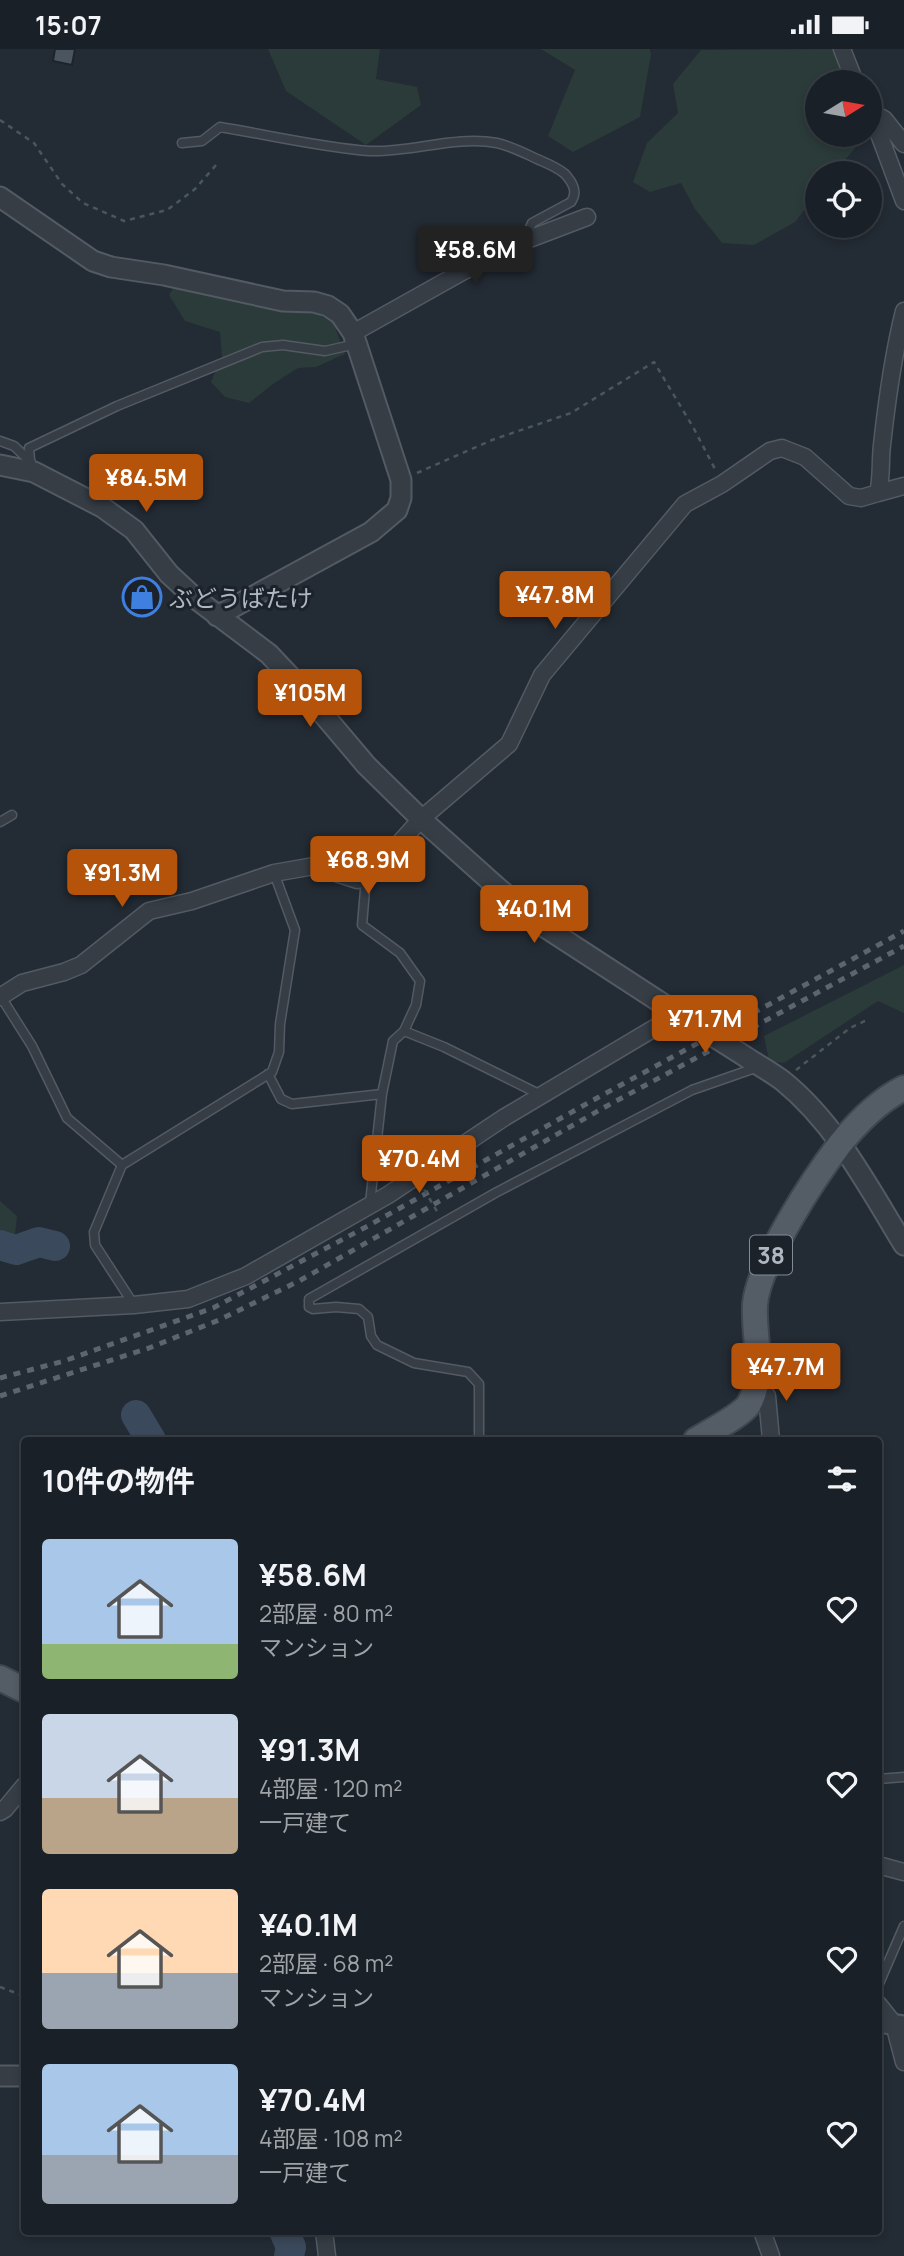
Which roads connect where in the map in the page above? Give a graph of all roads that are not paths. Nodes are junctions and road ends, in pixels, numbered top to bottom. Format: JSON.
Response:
{"nodes":[{"id":1,"x":842,"y":49,"type":"edge"},
{"id":2,"x":850,"y":70,"type":"edge"},
{"id":3,"x":882,"y":117,"type":"edge"},
{"id":4,"x":182,"y":143,"type":"dead end"},
{"id":5,"x":882,"y":143,"type":"edge"},
{"id":6,"x":904,"y":144,"type":"edge"},
{"id":7,"x":0,"y":197,"type":"edge"},
{"id":8,"x":904,"y":201,"type":"edge"},
{"id":9,"x":587,"y":217,"type":"dead end"},
{"id":10,"x":524,"y":241,"type":"junction"},
{"id":11,"x":904,"y":311,"type":"edge"},
{"id":12,"x":355,"y":338,"type":"junction"},
{"id":13,"x":0,"y":442,"type":"edge"},
{"id":14,"x":0,"y":465,"type":"edge"},
{"id":15,"x":32,"y":466,"type":"junction"},
{"id":16,"x":904,"y":485,"type":"edge"},
{"id":17,"x":878,"y":493,"type":"junction"},
{"id":18,"x":218,"y":616,"type":"junction"},
{"id":19,"x":12,"y":815,"type":"dead end"},
{"id":20,"x":421,"y":819,"type":"junction"},
{"id":21,"x":0,"y":822,"type":"edge"},
{"id":22,"x":274,"y":873,"type":"junction"},
{"id":23,"x":366,"y":878,"type":"junction"},
{"id":24,"x":0,"y":997,"type":"edge"},
{"id":25,"x":682,"y":1016,"type":"junction"},
{"id":26,"x":404,"y":1031,"type":"junction"},
{"id":27,"x":754,"y":1062,"type":"junction"},
{"id":28,"x":268,"y":1074,"type":"junction"},
{"id":29,"x":904,"y":1088,"type":"edge"},
{"id":30,"x":382,"y":1094,"type":"junction"},
{"id":31,"x":541,"y":1095,"type":"junction"},
{"id":32,"x":840,"y":1144,"type":"junction"},
{"id":33,"x":122,"y":1165,"type":"junction"},
{"id":34,"x":370,"y":1203,"type":"junction"},
{"id":35,"x":904,"y":1245,"type":"edge"},
{"id":36,"x":134,"y":1305,"type":"junction"},
{"id":37,"x":0,"y":1312,"type":"edge"},
{"id":38,"x":757,"y":1384,"type":"junction"},
{"id":39,"x":479,"y":1437,"type":"edge"},
{"id":40,"x":701,"y":1437,"type":"edge"},
{"id":41,"x":771,"y":1437,"type":"edge"},
{"id":42,"x":0,"y":1678,"type":"edge"},
{"id":43,"x":21,"y":1688,"type":"edge"},
{"id":44,"x":904,"y":1777,"type":"edge"},
{"id":45,"x":882,"y":1779,"type":"edge"},
{"id":46,"x":21,"y":1790,"type":"edge"},
{"id":47,"x":0,"y":1812,"type":"edge"},
{"id":48,"x":882,"y":1866,"type":"edge"},
{"id":49,"x":904,"y":1872,"type":"edge"},
{"id":50,"x":904,"y":1926,"type":"edge"},
{"id":51,"x":882,"y":1977,"type":"edge"},
{"id":52,"x":892,"y":2024,"type":"edge"},
{"id":53,"x":904,"y":2062,"type":"edge"},
{"id":54,"x":324,"y":2235,"type":"edge"},
{"id":55,"x":763,"y":2235,"type":"edge"},
{"id":56,"x":327,"y":2256,"type":"edge"},
{"id":57,"x":771,"y":2256,"type":"edge"}],
"edges":[{"from":1,"to":2,"type":"street"},
{"from":3,"to":6,"type":"street"},
{"from":4,"to":10,"type":"lane"},
{"from":5,"to":8,"type":"street"},
{"from":7,"to":12,"type":"street"},
{"from":9,"to":10,"type":"street"},
{"from":10,"to":12,"type":"street"},
{"from":11,"to":17,"type":"street"},
{"from":12,"to":15,"type":"lane"},
{"from":12,"to":18,"type":"street"},
{"from":13,"to":15,"type":"lane"},
{"from":14,"to":15,"type":"street"},
{"from":15,"to":18,"type":"street"},
{"from":16,"to":17,"type":"street"},
{"from":17,"to":20,"type":"street"},
{"from":18,"to":20,"type":"street"},
{"from":19,"to":21,"type":"lane"},
{"from":20,"to":23,"type":"street"},
{"from":20,"to":25,"type":"street"},
{"from":22,"to":23,"type":"street"},
{"from":22,"to":24,"type":"street"},
{"from":22,"to":28,"type":"lane"},
{"from":23,"to":26,"type":"lane"},
{"from":24,"to":33,"type":"lane"},
{"from":25,"to":27,"type":"street","bridge":true},
{"from":25,"to":31,"type":"street"},
{"from":26,"to":30,"type":"lane"},
{"from":26,"to":31,"type":"lane"},
{"from":27,"to":32,"type":"street"},
{"from":27,"to":39,"type":"lane"},
{"from":28,"to":30,"type":"lane"},
{"from":28,"to":33,"type":"lane"},
{"from":29,"to":32,"type":"main road","number":"38"},
{"from":30,"to":34,"type":"lane"},
{"from":31,"to":34,"type":"street"},
{"from":32,"to":35,"type":"street"},
{"from":32,"to":38,"type":"main road","number":"38"},
{"from":33,"to":36,"type":"lane"},
{"from":34,"to":36,"type":"street"},
{"from":36,"to":37,"type":"street"},
{"from":38,"to":40,"type":"main road"},
{"from":38,"to":41,"type":"street"},
{"from":42,"to":43,"type":"main road"},
{"from":44,"to":45,"type":"lane"},
{"from":46,"to":47,"type":"street"},
{"from":48,"to":49,"type":"street"},
{"from":50,"to":51,"type":"lane"},
{"from":52,"to":53,"type":"street"},
{"from":54,"to":56,"type":"street"},
{"from":55,"to":57,"type":"street"}]}
